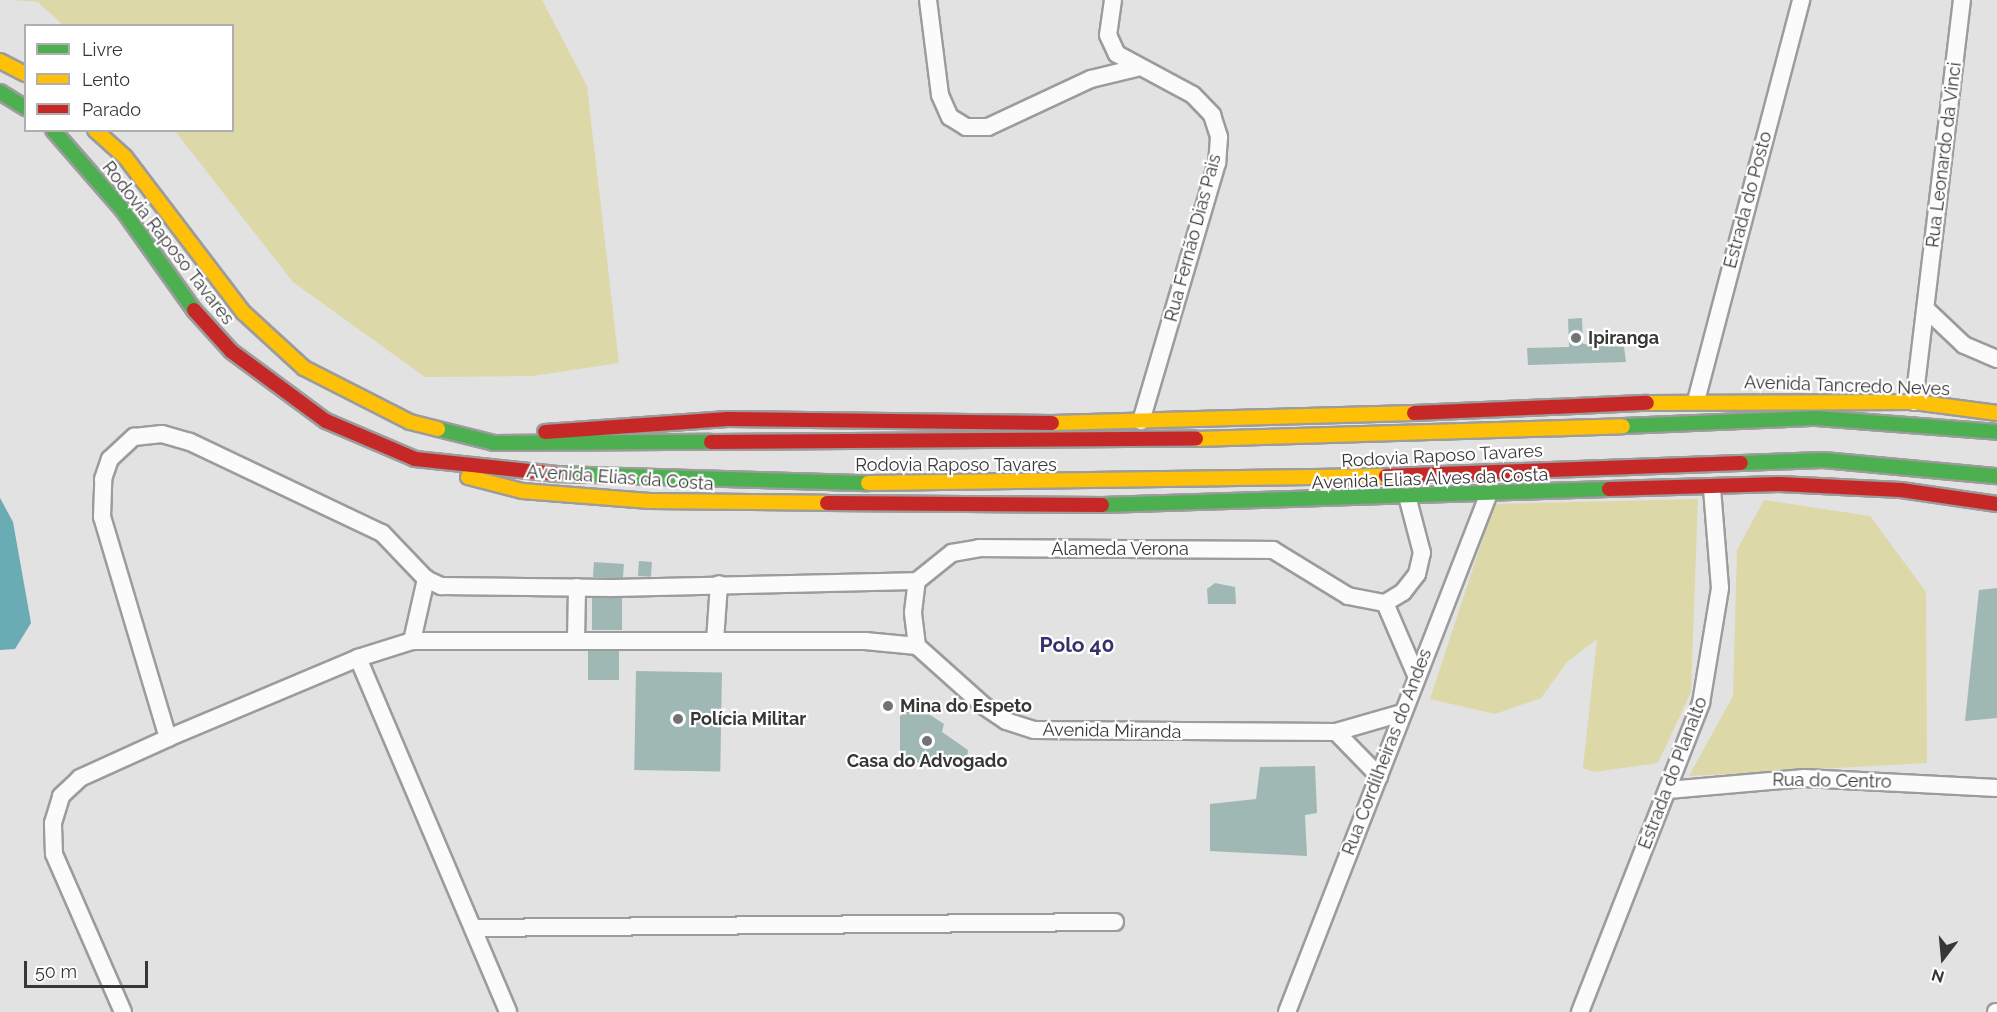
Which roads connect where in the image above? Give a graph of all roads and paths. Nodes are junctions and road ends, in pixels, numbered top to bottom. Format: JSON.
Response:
{"nodes":[{"id":1,"x":928,"y":0,"type":"edge"},
{"id":2,"x":1113,"y":0,"type":"edge"},
{"id":3,"x":1801,"y":0,"type":"edge"},
{"id":4,"x":1962,"y":0,"type":"edge"},
{"id":5,"x":0,"y":61,"type":"edge"},
{"id":6,"x":1136,"y":68,"type":"junction"},
{"id":7,"x":24,"y":73,"type":"edge"},
{"id":8,"x":0,"y":92,"type":"edge"},
{"id":9,"x":24,"y":107,"type":"edge"},
{"id":10,"x":55,"y":132,"type":"edge"},
{"id":11,"x":97,"y":132,"type":"edge"},
{"id":12,"x":1926,"y":309,"type":"junction"},
{"id":13,"x":1997,"y":359,"type":"edge"},
{"id":14,"x":1696,"y":401,"type":"junction"},
{"id":15,"x":1914,"y":402,"type":"junction"},
{"id":16,"x":1997,"y":412,"type":"edge"},
{"id":17,"x":1141,"y":421,"type":"junction"},
{"id":18,"x":1997,"y":432,"type":"edge"},
{"id":19,"x":494,"y":443,"type":"junction"},
{"id":20,"x":415,"y":459,"type":"junction"},
{"id":21,"x":1997,"y":476,"type":"edge"},
{"id":22,"x":1712,"y":488,"type":"junction"},
{"id":23,"x":1489,"y":494,"type":"junction"},
{"id":24,"x":1407,"y":496,"type":"junction"},
{"id":25,"x":1997,"y":504,"type":"edge"},
{"id":26,"x":827,"y":505,"type":"joint"},
{"id":27,"x":426,"y":579,"type":"junction"},
{"id":28,"x":917,"y":581,"type":"junction"},
{"id":29,"x":719,"y":584,"type":"junction"},
{"id":30,"x":577,"y":587,"type":"junction"},
{"id":31,"x":1385,"y":603,"type":"junction"},
{"id":32,"x":412,"y":641,"type":"junction"},
{"id":33,"x":576,"y":641,"type":"junction"},
{"id":34,"x":716,"y":641,"type":"junction"},
{"id":35,"x":917,"y":646,"type":"junction"},
{"id":36,"x":358,"y":658,"type":"junction"},
{"id":37,"x":1416,"y":675,"type":"junction"},
{"id":38,"x":1402,"y":713,"type":"junction"},
{"id":39,"x":1335,"y":732,"type":"junction"},
{"id":40,"x":168,"y":738,"type":"junction"},
{"id":41,"x":1379,"y":776,"type":"junction"},
{"id":42,"x":1997,"y":788,"type":"edge"},
{"id":43,"x":1668,"y":790,"type":"junction"},
{"id":44,"x":1115,"y":922,"type":"dead end"},
{"id":45,"x":473,"y":928,"type":"junction"},
{"id":46,"x":123,"y":1012,"type":"edge"},
{"id":47,"x":508,"y":1012,"type":"edge"},
{"id":48,"x":1287,"y":1012,"type":"edge"},
{"id":49,"x":1580,"y":1012,"type":"edge"}],
"edges":[{"from":1,"to":6,"type":"street"},
{"from":2,"to":6,"type":"street","name":"Rua Fernão Dias Pais"},
{"from":3,"to":14,"type":"street","name":"Estrada do Posto"},
{"from":4,"to":12,"type":"street","name":"Rua Leonardo da Vinci"},
{"from":5,"to":7,"type":"main road"},
{"from":6,"to":17,"type":"street","name":"Rua Fernão Dias Pais"},
{"from":8,"to":9,"type":"main road"},
{"from":10,"to":20,"type":"main road","name":"Rodovia Raposo Tavares"},
{"from":11,"to":19,"type":"main road","name":"Rodovia Raposo Tavares"},
{"from":12,"to":13,"type":"street"},
{"from":12,"to":15,"type":"street","name":"Rua Leonardo da Vinci"},
{"from":14,"to":15,"type":"main road","name":"Avenida Tancredo Neves"},
{"from":14,"to":17,"type":"main road","name":"Avenida Tancredo Neves"},
{"from":15,"to":16,"type":"main road","name":"Avenida Tancredo Neves"},
{"from":17,"to":19,"type":"main road","name":"Avenida Tancredo Neves"},
{"from":18,"to":19,"type":"main road","name":"Rodovia Raposo Tavares"},
{"from":20,"to":21,"type":"main road","name":"Rodovia Raposo Tavares"},
{"from":20,"to":26,"type":"main road","name":"Avenida Elias da Costa"},
{"from":22,"to":23,"type":"main road","name":"Avenida Elias Alves da Costa"},
{"from":22,"to":25,"type":"main road","name":"Avenida Elias Alves da Costa"},
{"from":22,"to":43,"type":"street","name":"Estrada do Planalto"},
{"from":23,"to":24,"type":"main road","name":"Avenida Elias Alves da Costa"},
{"from":23,"to":37,"type":"street","name":"Rua Cordilheiras do Andes"},
{"from":24,"to":26,"type":"main road","name":"Avenida Elias Alves da Costa"},
{"from":24,"to":31,"type":"street"},
{"from":27,"to":30,"type":"street"},
{"from":27,"to":32,"type":"street"},
{"from":27,"to":40,"type":"street"},
{"from":28,"to":29,"type":"street"},
{"from":28,"to":31,"type":"street","name":"Alameda Verona"},
{"from":28,"to":35,"type":"street"},
{"from":29,"to":30,"type":"street"},
{"from":29,"to":34,"type":"street"},
{"from":30,"to":33,"type":"street"},
{"from":31,"to":37,"type":"street"},
{"from":32,"to":33,"type":"street"},
{"from":32,"to":36,"type":"street"},
{"from":33,"to":34,"type":"street"},
{"from":34,"to":35,"type":"street"},
{"from":35,"to":39,"type":"street","name":"Avenida Miranda"},
{"from":36,"to":40,"type":"street"},
{"from":36,"to":45,"type":"street"},
{"from":37,"to":38,"type":"street","name":"Rua Cordilheiras do Andes"},
{"from":38,"to":39,"type":"street","name":"Avenida Miranda"},
{"from":38,"to":41,"type":"street","name":"Rua Cordilheiras do Andes"},
{"from":39,"to":41,"type":"street"},
{"from":40,"to":46,"type":"street"},
{"from":41,"to":48,"type":"street","name":"Rua Cordilheiras do Andes"},
{"from":42,"to":43,"type":"street","name":"Rua do Centro"},
{"from":43,"to":49,"type":"street","name":"Estrada do Planalto"},
{"from":44,"to":45,"type":"street"},
{"from":45,"to":47,"type":"street"}]}
